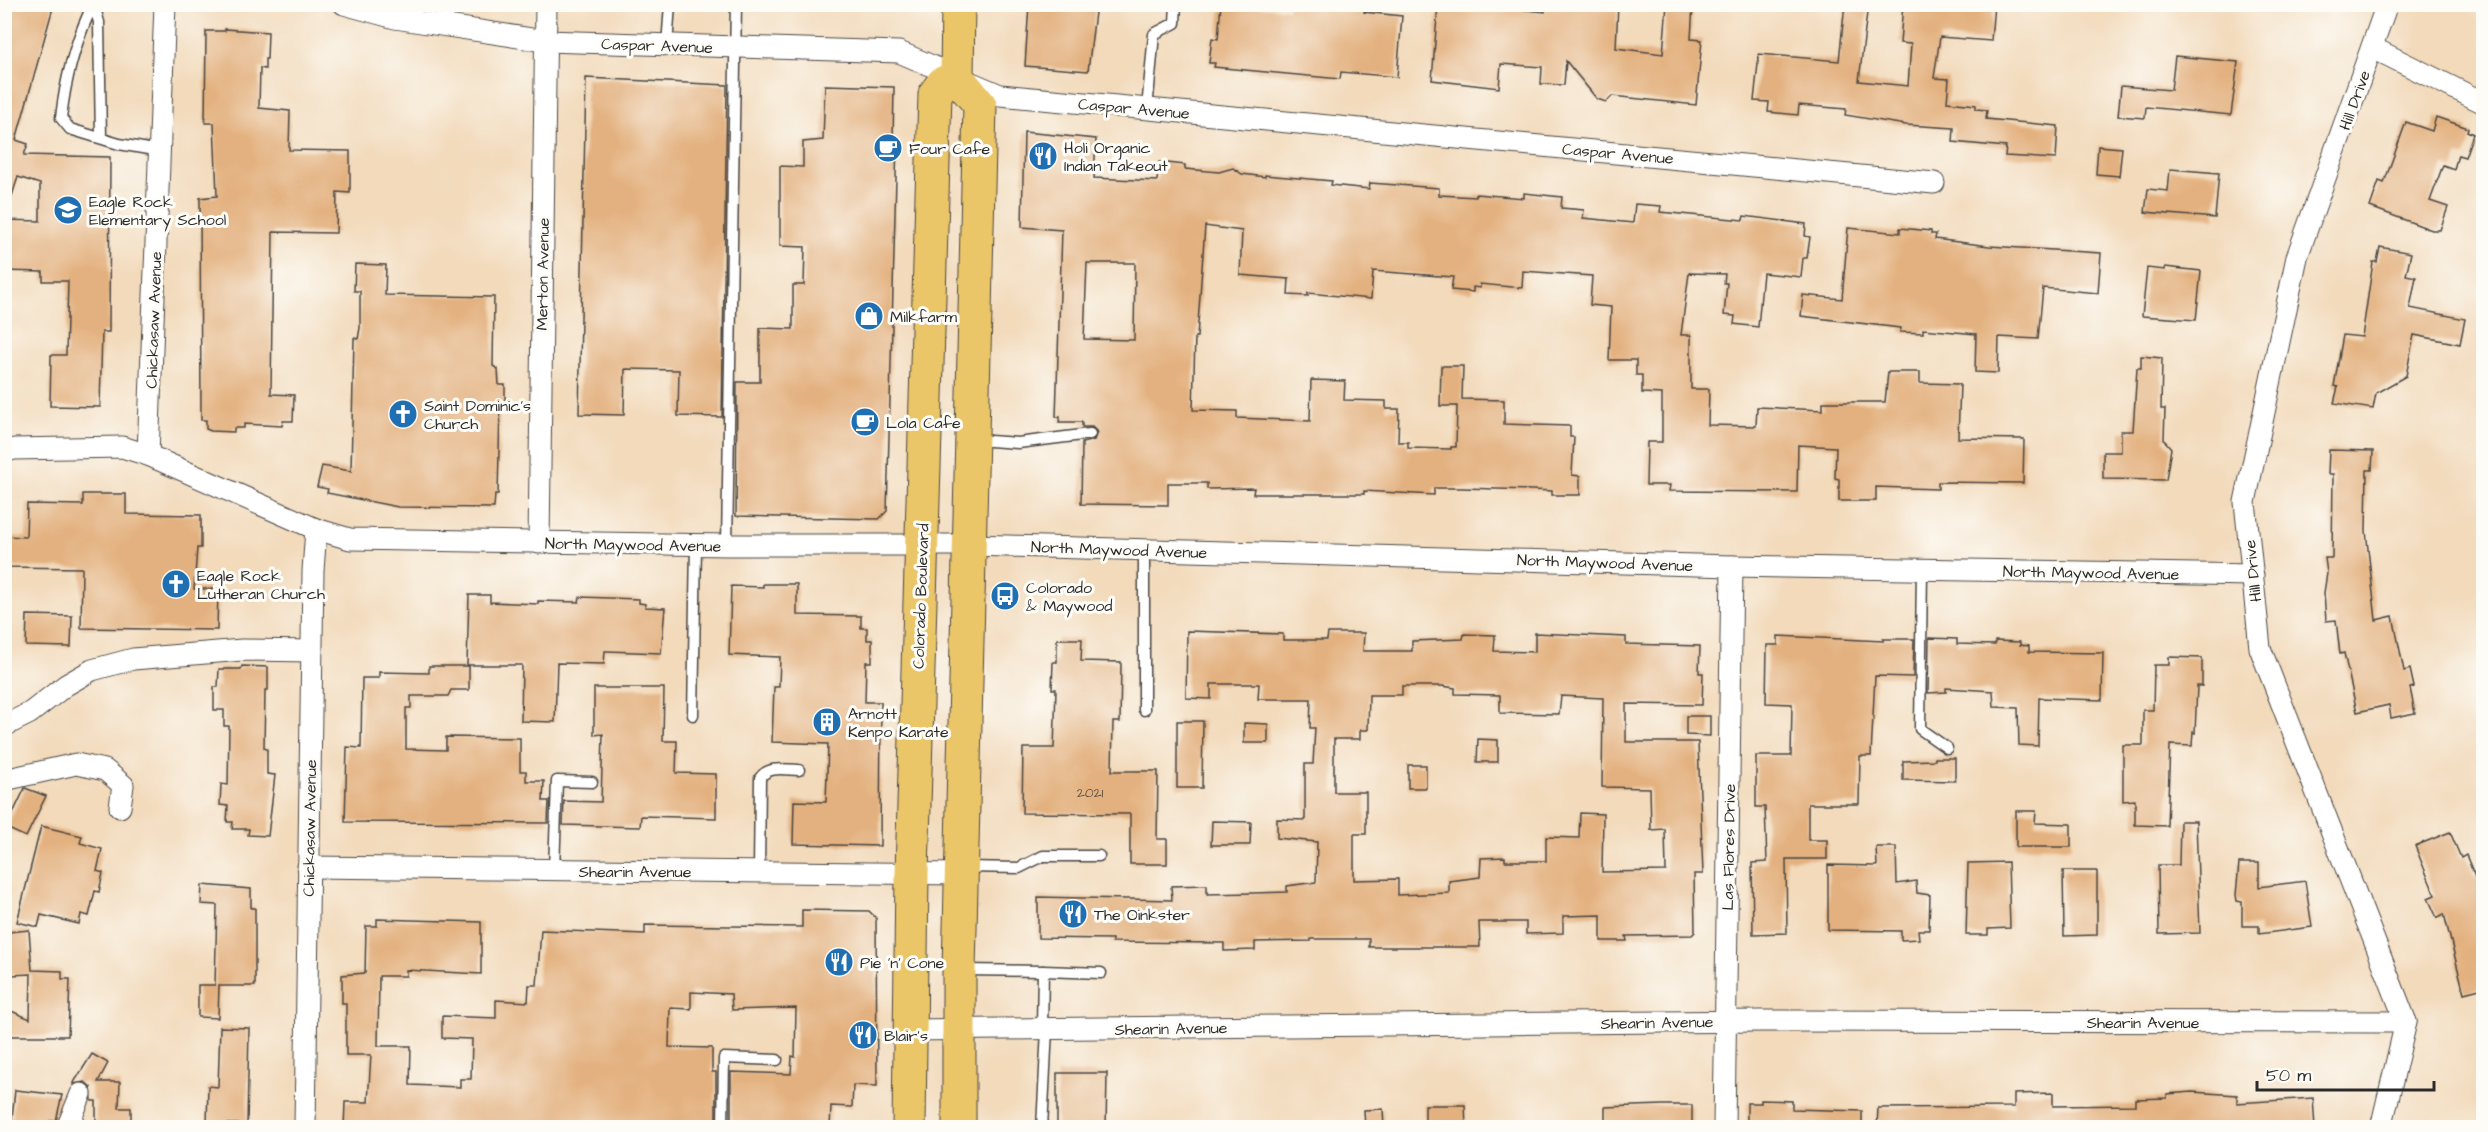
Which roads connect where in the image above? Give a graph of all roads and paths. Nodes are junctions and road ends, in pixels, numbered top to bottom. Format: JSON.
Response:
{"nodes":[{"id":1,"x":165,"y":4,"type":"edge"},
{"id":2,"x":344,"y":4,"type":"edge"},
{"id":3,"x":450,"y":4,"type":"edge"},
{"id":4,"x":546,"y":4,"type":"edge"},
{"id":5,"x":670,"y":4,"type":"edge"},
{"id":6,"x":736,"y":4,"type":"edge"},
{"id":7,"x":958,"y":4,"type":"edge"},
{"id":8,"x":1176,"y":4,"type":"edge"},
{"id":9,"x":2387,"y":4,"type":"edge"},
{"id":10,"x":446,"y":26,"type":"junction"},
{"id":11,"x":545,"y":41,"type":"junction"},
{"id":12,"x":667,"y":46,"type":"junction"},
{"id":13,"x":735,"y":48,"type":"junction"},
{"id":14,"x":2373,"y":48,"type":"junction"},
{"id":15,"x":957,"y":77,"type":"junction"},
{"id":16,"x":2484,"y":103,"type":"edge"},
{"id":17,"x":1147,"y":109,"type":"junction"},
{"id":18,"x":101,"y":138,"type":"junction"},
{"id":19,"x":160,"y":150,"type":"junction"},
{"id":20,"x":1934,"y":183,"type":"dead end"},
{"id":21,"x":1090,"y":434,"type":"dead end"},
{"id":22,"x":973,"y":440,"type":"junction"},
{"id":23,"x":4,"y":452,"type":"edge"},
{"id":24,"x":148,"y":455,"type":"junction"},
{"id":25,"x":316,"y":529,"type":"junction"},
{"id":26,"x":539,"y":543,"type":"junction"},
{"id":27,"x":921,"y":544,"type":"junction"},
{"id":28,"x":696,"y":545,"type":"junction"},
{"id":29,"x":727,"y":545,"type":"junction"},
{"id":30,"x":971,"y":545,"type":"junction"},
{"id":31,"x":1144,"y":549,"type":"junction"},
{"id":32,"x":1732,"y":566,"type":"junction"},
{"id":33,"x":1922,"y":569,"type":"junction"},
{"id":34,"x":2253,"y":575,"type":"junction"},
{"id":35,"x":312,"y":651,"type":"junction"},
{"id":36,"x":1144,"y":710,"type":"dead end"},
{"id":37,"x":693,"y":715,"type":"dead end"},
{"id":38,"x":4,"y":726,"type":"edge"},
{"id":39,"x":1947,"y":748,"type":"dead end"},
{"id":40,"x":799,"y":770,"type":"dead end"},
{"id":41,"x":4,"y":780,"type":"edge"},
{"id":42,"x":592,"y":782,"type":"dead end"},
{"id":43,"x":120,"y":807,"type":"dead end"},
{"id":44,"x":1099,"y":856,"type":"dead end"},
{"id":45,"x":308,"y":867,"type":"junction"},
{"id":46,"x":962,"y":870,"type":"junction"},
{"id":47,"x":554,"y":871,"type":"junction"},
{"id":48,"x":759,"y":872,"type":"junction"},
{"id":49,"x":912,"y":873,"type":"junction"},
{"id":50,"x":959,"y":970,"type":"junction"},
{"id":51,"x":1043,"y":971,"type":"junction"},
{"id":52,"x":1101,"y":973,"type":"dead end"},
{"id":53,"x":1725,"y":1022,"type":"junction"},
{"id":54,"x":2406,"y":1022,"type":"junction"},
{"id":55,"x":1044,"y":1029,"type":"junction"},
{"id":56,"x":909,"y":1030,"type":"junction"},
{"id":57,"x":958,"y":1030,"type":"junction"},
{"id":58,"x":777,"y":1060,"type":"dead end"},
{"id":59,"x":81,"y":1094,"type":"dead end"},
{"id":60,"x":67,"y":1128,"type":"edge"},
{"id":61,"x":305,"y":1128,"type":"edge"},
{"id":62,"x":723,"y":1128,"type":"edge"},
{"id":63,"x":909,"y":1128,"type":"edge"},
{"id":64,"x":959,"y":1128,"type":"edge"},
{"id":65,"x":1042,"y":1128,"type":"edge"},
{"id":66,"x":1724,"y":1128,"type":"edge"},
{"id":67,"x":2381,"y":1128,"type":"edge"}],
"edges":[{"from":1,"to":19,"type":"street","name":"Chickasaw Avenue"},
{"from":2,"to":10,"type":"street","name":"Caspar Avenue"},
{"from":3,"to":10,"type":"lane"},
{"from":4,"to":11,"type":"street","name":"Merton Avenue"},
{"from":5,"to":12,"type":"lane"},
{"from":6,"to":13,"type":"lane"},
{"from":7,"to":15,"type":"main road"},
{"from":8,"to":17,"type":"lane"},
{"from":9,"to":14,"type":"street","name":"Hill Drive"},
{"from":10,"to":11,"type":"street","name":"Caspar Avenue"},
{"from":11,"to":12,"type":"street","name":"Caspar Avenue"},
{"from":11,"to":26,"type":"street","name":"Merton Avenue"},
{"from":12,"to":13,"type":"street","name":"Caspar Avenue"},
{"from":13,"to":15,"type":"street","name":"Caspar Avenue"},
{"from":13,"to":29,"type":"lane"},
{"from":14,"to":16,"type":"street"},
{"from":14,"to":34,"type":"street","name":"Hill Drive"},
{"from":15,"to":17,"type":"street","name":"Caspar Avenue"},
{"from":15,"to":22,"type":"main road"},
{"from":15,"to":27,"type":"main road","name":"Colorado Boulevard"},
{"from":17,"to":20,"type":"street","name":"Caspar Avenue"},
{"from":18,"to":18,"type":"lane"},
{"from":18,"to":19,"type":"lane"},
{"from":19,"to":24,"type":"street","name":"Chickasaw Avenue"},
{"from":21,"to":22,"type":"lane"},
{"from":22,"to":30,"type":"main road"},
{"from":23,"to":24,"type":"street","name":"North Maywood Avenue"},
{"from":24,"to":25,"type":"street","name":"North Maywood Avenue"},
{"from":25,"to":26,"type":"street","name":"North Maywood Avenue"},
{"from":25,"to":35,"type":"street","name":"Chickasaw Avenue"},
{"from":26,"to":28,"type":"street","name":"North Maywood Avenue"},
{"from":27,"to":29,"type":"street","name":"North Maywood Avenue"},
{"from":27,"to":30,"type":"street","name":"North Maywood Avenue"},
{"from":27,"to":49,"type":"main road","name":"Colorado Boulevard"},
{"from":28,"to":29,"type":"street","name":"North Maywood Avenue"},
{"from":28,"to":37,"type":"lane"},
{"from":30,"to":31,"type":"street","name":"North Maywood Avenue"},
{"from":30,"to":46,"type":"main road"},
{"from":31,"to":32,"type":"street","name":"North Maywood Avenue"},
{"from":31,"to":36,"type":"lane"},
{"from":32,"to":33,"type":"street","name":"North Maywood Avenue"},
{"from":32,"to":53,"type":"street","name":"Las Flores Drive"},
{"from":33,"to":34,"type":"street","name":"North Maywood Avenue"},
{"from":33,"to":39,"type":"lane"},
{"from":34,"to":54,"type":"street","name":"Hill Drive"},
{"from":35,"to":38,"type":"street"},
{"from":35,"to":45,"type":"street","name":"Chickasaw Avenue"},
{"from":40,"to":48,"type":"lane"},
{"from":41,"to":43,"type":"street"},
{"from":42,"to":47,"type":"lane"},
{"from":44,"to":46,"type":"lane"},
{"from":45,"to":47,"type":"street","name":"Shearin Avenue"},
{"from":45,"to":61,"type":"street","name":"Chickasaw Avenue"},
{"from":46,"to":49,"type":"street","name":"Shearin Avenue"},
{"from":46,"to":50,"type":"main road"},
{"from":47,"to":48,"type":"street","name":"Shearin Avenue"},
{"from":48,"to":49,"type":"street","name":"Shearin Avenue"},
{"from":49,"to":56,"type":"main road","name":"Colorado Boulevard"},
{"from":50,"to":51,"type":"lane"},
{"from":50,"to":57,"type":"main road"},
{"from":51,"to":52,"type":"lane"},
{"from":51,"to":55,"type":"lane"},
{"from":53,"to":54,"type":"street","name":"Shearin Avenue"},
{"from":53,"to":55,"type":"street","name":"Shearin Avenue"},
{"from":53,"to":66,"type":"street","name":"Las Flores Drive"},
{"from":54,"to":67,"type":"street"},
{"from":55,"to":57,"type":"street","name":"Shearin Avenue"},
{"from":55,"to":65,"type":"lane"},
{"from":56,"to":57,"type":"street","name":"Shearin Avenue"},
{"from":56,"to":63,"type":"main road","name":"Colorado Boulevard"},
{"from":57,"to":64,"type":"main road"},
{"from":58,"to":62,"type":"lane"},
{"from":59,"to":60,"type":"street"}]}
